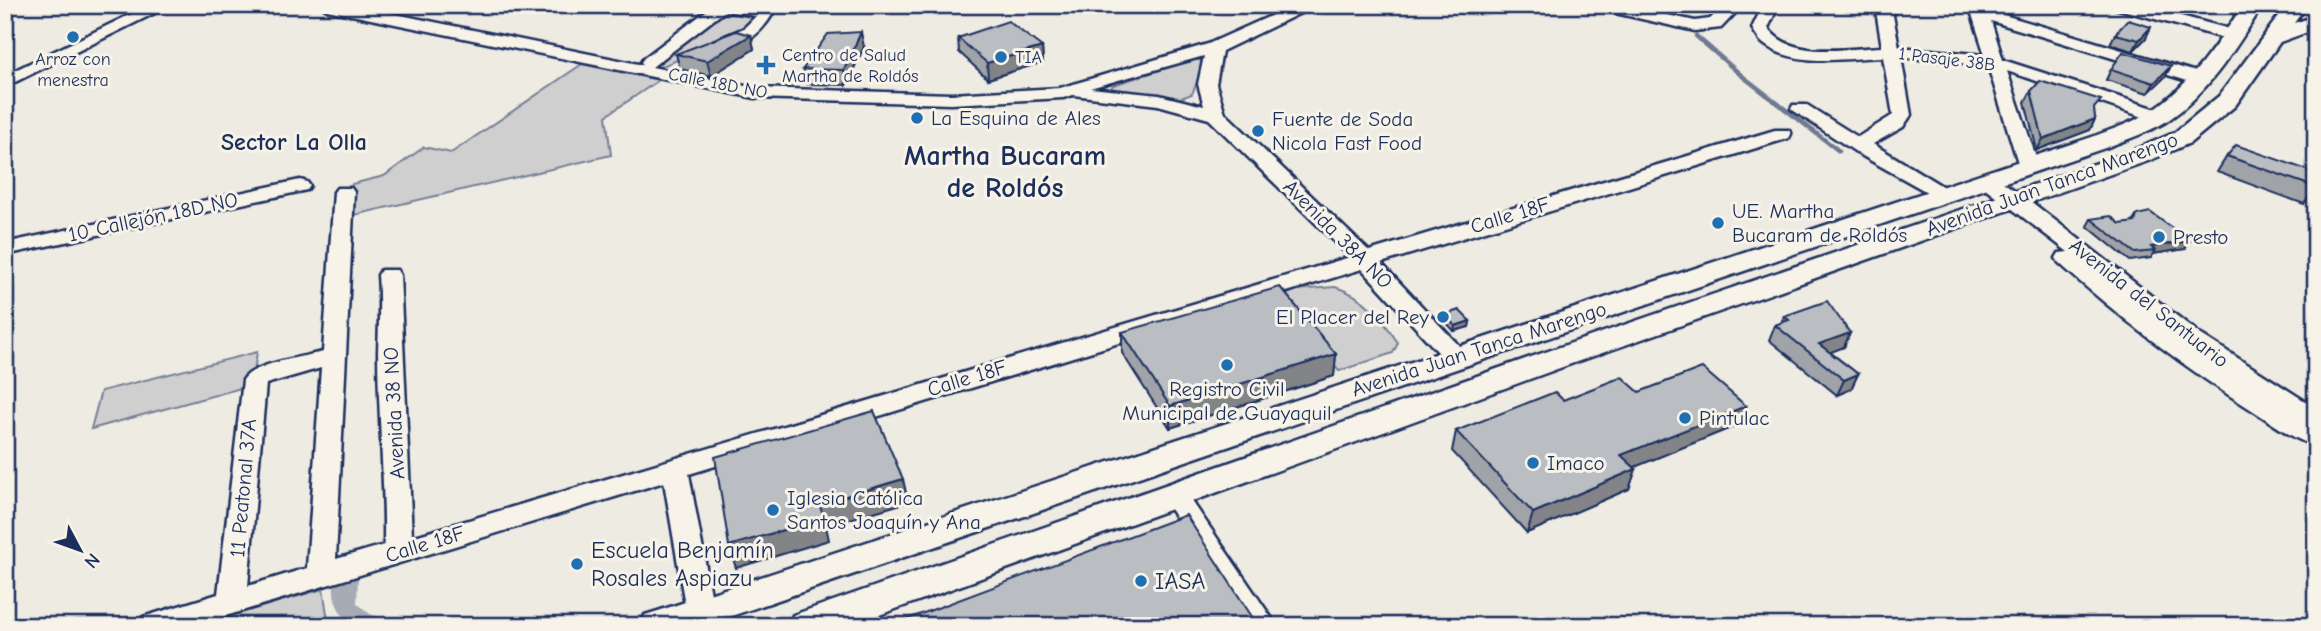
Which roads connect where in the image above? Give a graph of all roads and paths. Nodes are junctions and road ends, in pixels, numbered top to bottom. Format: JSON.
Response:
{"nodes":[{"id":1,"x":163,"y":5,"type":"edge"},
{"id":2,"x":327,"y":5,"type":"edge"},
{"id":3,"x":1309,"y":5,"type":"edge"},
{"id":4,"x":1735,"y":5,"type":"edge"},
{"id":5,"x":1771,"y":5,"type":"edge"},
{"id":6,"x":1883,"y":5,"type":"edge"},
{"id":7,"x":2122,"y":5,"type":"edge"},
{"id":8,"x":2253,"y":5,"type":"edge"},
{"id":9,"x":2297,"y":5,"type":"edge"},
{"id":10,"x":719,"y":6,"type":"edge"},
{"id":11,"x":1608,"y":7,"type":"edge"},
{"id":12,"x":767,"y":9,"type":"edge"},
{"id":13,"x":1979,"y":9,"type":"edge"},
{"id":14,"x":2316,"y":22,"type":"edge"},
{"id":15,"x":2231,"y":36,"type":"junction"},
{"id":16,"x":2273,"y":38,"type":"junction"},
{"id":17,"x":1214,"y":48,"type":"junction"},
{"id":18,"x":705,"y":51,"type":"edge"},
{"id":19,"x":1893,"y":52,"type":"junction"},
{"id":20,"x":680,"y":61,"type":"edge"},
{"id":21,"x":1994,"y":62,"type":"junction"},
{"id":22,"x":652,"y":67,"type":"junction"},
{"id":23,"x":2200,"y":79,"type":"junction"},
{"id":24,"x":5,"y":82,"type":"edge"},
{"id":25,"x":1063,"y":93,"type":"junction"},
{"id":26,"x":1800,"y":109,"type":"dead end"},
{"id":27,"x":1216,"y":115,"type":"junction"},
{"id":28,"x":2159,"y":116,"type":"junction"},
{"id":29,"x":1782,"y":134,"type":"dead end"},
{"id":30,"x":1866,"y":150,"type":"junction"},
{"id":31,"x":2029,"y":166,"type":"junction"},
{"id":32,"x":300,"y":186,"type":"dead end"},
{"id":33,"x":344,"y":192,"type":"dead end"},
{"id":34,"x":1943,"y":195,"type":"junction"},
{"id":35,"x":2000,"y":195,"type":"junction"},
{"id":36,"x":5,"y":249,"type":"edge"},
{"id":37,"x":1365,"y":259,"type":"junction"},
{"id":38,"x":389,"y":275,"type":"dead end"},
{"id":39,"x":1456,"y":357,"type":"junction"},
{"id":40,"x":335,"y":358,"type":"junction"},
{"id":41,"x":2316,"y":419,"type":"edge"},
{"id":42,"x":2316,"y":437,"type":"edge"},
{"id":43,"x":675,"y":470,"type":"junction"},
{"id":44,"x":1229,"y":475,"type":"junction"},
{"id":45,"x":1174,"y":495,"type":"junction"},
{"id":46,"x":398,"y":552,"type":"junction"},
{"id":47,"x":321,"y":575,"type":"junction"},
{"id":48,"x":232,"y":602,"type":"junction"},
{"id":49,"x":700,"y":611,"type":"junction"},
{"id":50,"x":153,"y":626,"type":"edge"},
{"id":51,"x":658,"y":626,"type":"edge"},
{"id":52,"x":806,"y":626,"type":"edge"},
{"id":53,"x":1262,"y":626,"type":"edge"}],
"edges":[{"from":1,"to":24,"type":"street"},
{"from":2,"to":22,"type":"street","name":"Calle 18D NO"},
{"from":3,"to":17,"type":"street","name":"Calle 18D NO"},
{"from":4,"to":11,"type":"street"},
{"from":5,"to":19,"type":"street","name":"1 Pasaje 38B"},
{"from":6,"to":19,"type":"street"},
{"from":7,"to":15,"type":"street"},
{"from":8,"to":15,"type":"main road","name":"Avenida Juan Tanca Marengo"},
{"from":9,"to":16,"type":"main road","name":"Avenida Juan Tanca Marengo"},
{"from":10,"to":12,"type":"street"},
{"from":10,"to":22,"type":"street"},
{"from":12,"to":18,"type":"street"},
{"from":13,"to":21,"type":"street"},
{"from":13,"to":23,"type":"street"},
{"from":14,"to":16,"type":"main road"},
{"from":15,"to":23,"type":"main road","name":"Avenida Juan Tanca Marengo"},
{"from":16,"to":35,"type":"main road","name":"Avenida Juan Tanca Marengo"},
{"from":17,"to":25,"type":"street","name":"Calle 18D NO"},
{"from":17,"to":27,"type":"street"},
{"from":19,"to":21,"type":"street","name":"1 Pasaje 38B"},
{"from":19,"to":30,"type":"street"},
{"from":20,"to":22,"type":"street"},
{"from":21,"to":28,"type":"street","name":"1 Pasaje 38B"},
{"from":21,"to":31,"type":"street"},
{"from":22,"to":25,"type":"street","name":"Calle 18D NO"},
{"from":23,"to":28,"type":"main road","name":"Avenida Juan Tanca Marengo"},
{"from":25,"to":27,"type":"street","name":"Avenida 38A NO"},
{"from":26,"to":30,"type":"street"},
{"from":27,"to":37,"type":"street","name":"Avenida 38A NO"},
{"from":28,"to":31,"type":"main road","name":"Avenida Juan Tanca Marengo"},
{"from":29,"to":37,"type":"street","name":"Calle 18F"},
{"from":30,"to":34,"type":"street"},
{"from":31,"to":35,"type":"main road","name":"Avenida Juan Tanca Marengo"},
{"from":32,"to":36,"type":"street","name":"10 Callejón 18D NO"},
{"from":33,"to":40,"type":"street"},
{"from":34,"to":35,"type":"main road","name":"Avenida Juan Tanca Marengo"},
{"from":34,"to":39,"type":"main road","name":"Avenida Juan Tanca Marengo"},
{"from":35,"to":41,"type":"street","name":"Avenida del Santuario"},
{"from":35,"to":42,"type":"street","name":"Avenida del Santuario"},
{"from":35,"to":44,"type":"main road","name":"Avenida Juan Tanca Marengo"},
{"from":37,"to":39,"type":"street","name":"Avenida 38A NO"},
{"from":37,"to":43,"type":"street","name":"Calle 18F"},
{"from":38,"to":46,"type":"street","name":"Avenida 38 NO"},
{"from":39,"to":44,"type":"main road"},
{"from":39,"to":49,"type":"main road","name":"Avenida Juan Tanca Marengo"},
{"from":40,"to":47,"type":"street"},
{"from":40,"to":48,"type":"street","name":"11 Peatonal 37A"},
{"from":43,"to":46,"type":"street","name":"Calle 18F"},
{"from":43,"to":49,"type":"street"},
{"from":44,"to":45,"type":"main road","name":"Avenida Juan Tanca Marengo"},
{"from":45,"to":52,"type":"main road","name":"Avenida Juan Tanca Marengo"},
{"from":45,"to":53,"type":"street"},
{"from":46,"to":47,"type":"street","name":"Calle 18F"},
{"from":47,"to":48,"type":"street","name":"Calle 18F"},
{"from":48,"to":50,"type":"street","name":"Calle 18F"},
{"from":49,"to":51,"type":"main road","name":"Avenida Juan Tanca Marengo"}]}
